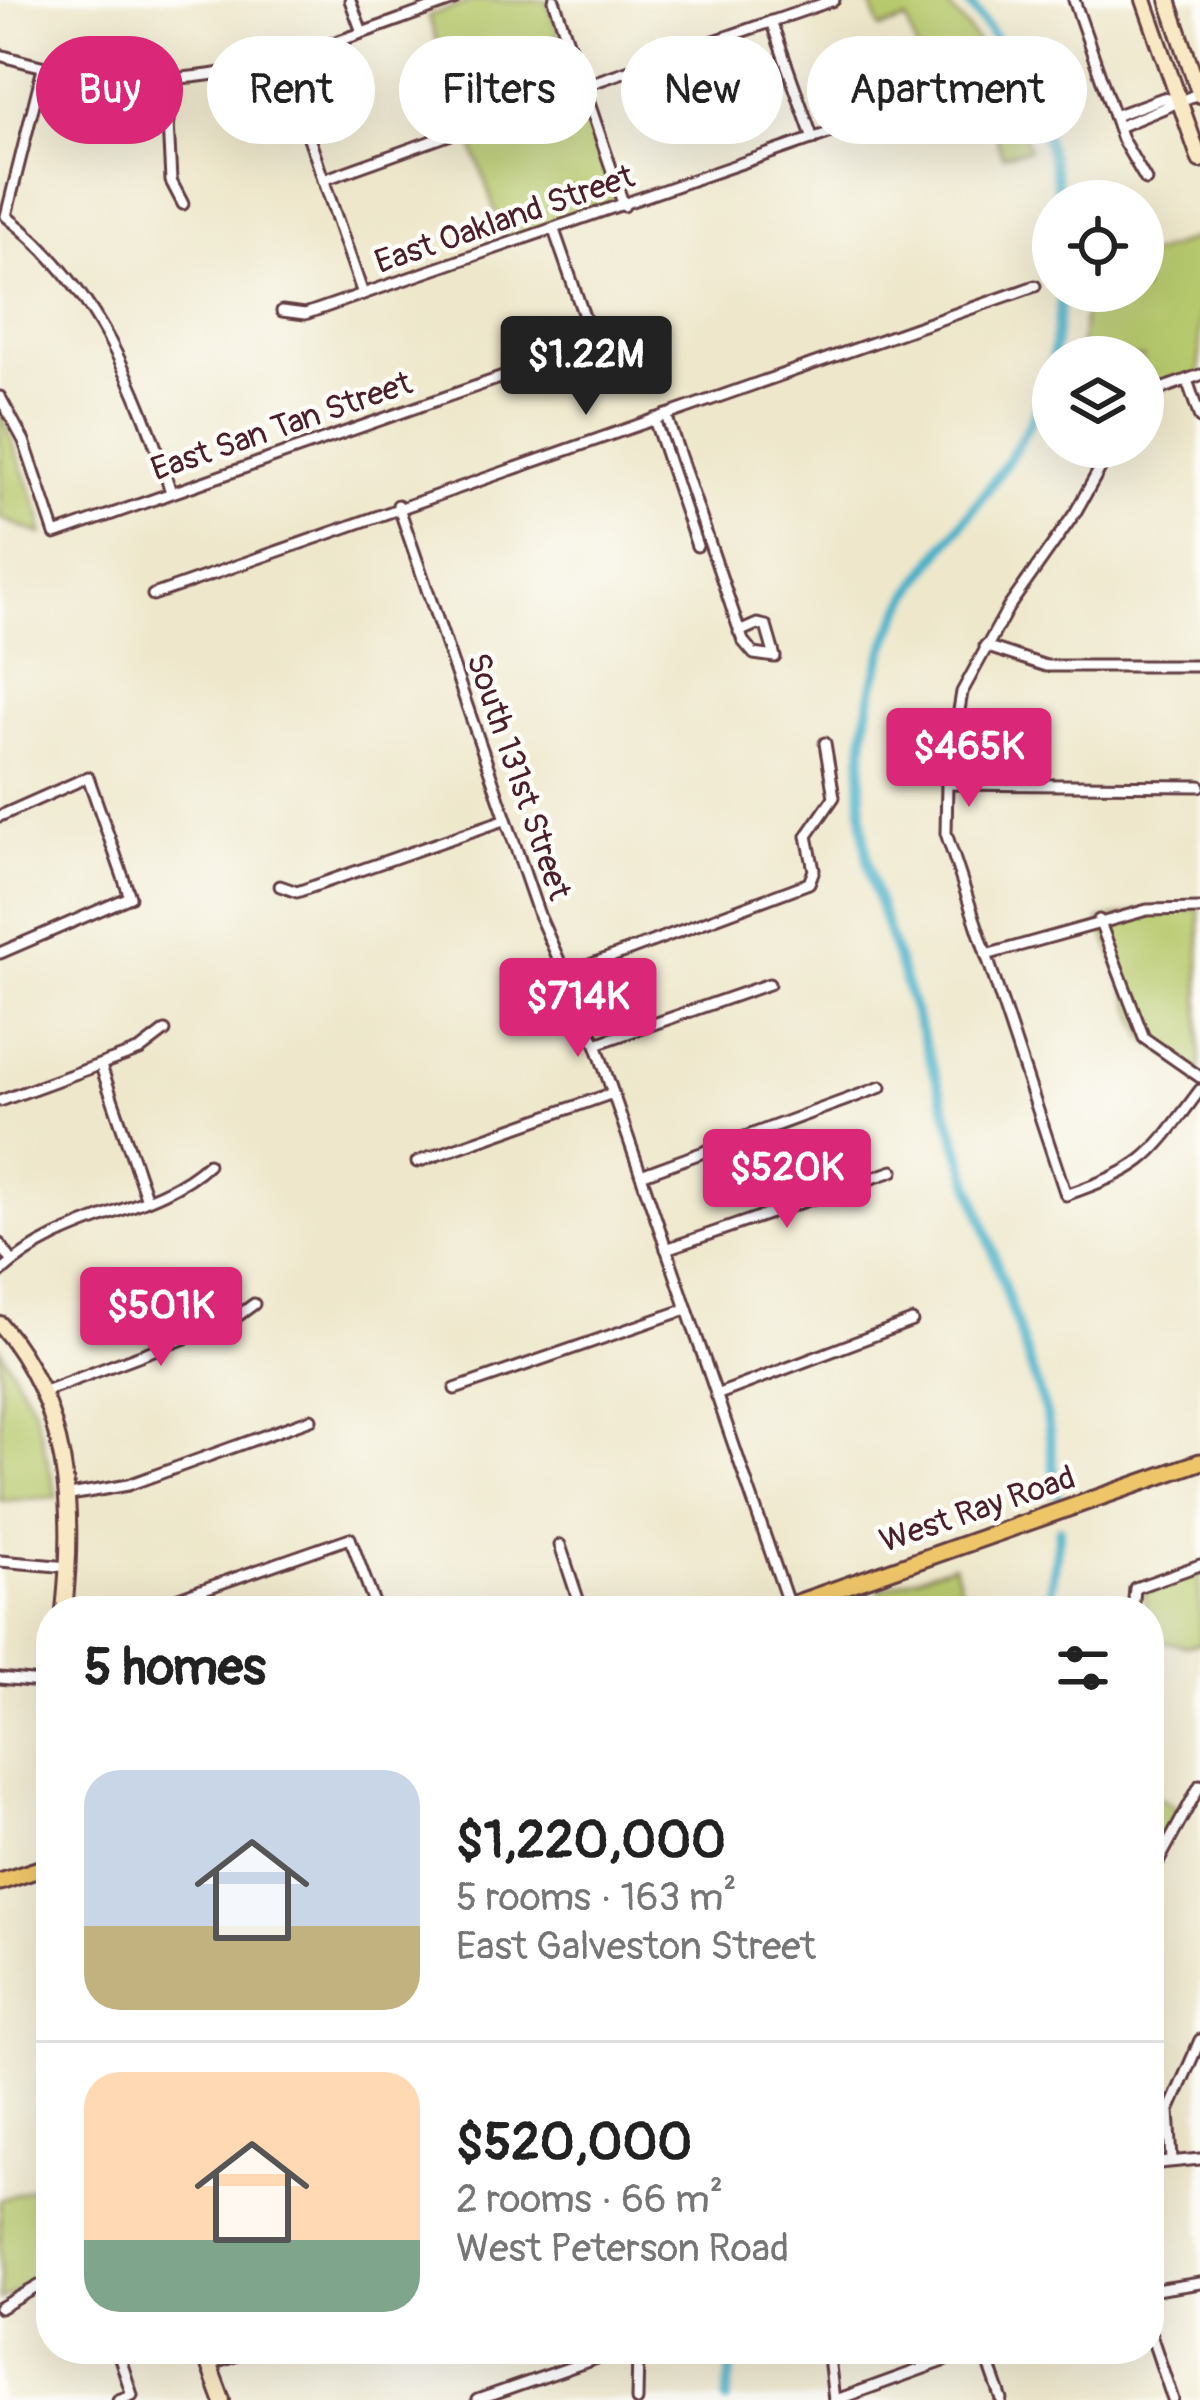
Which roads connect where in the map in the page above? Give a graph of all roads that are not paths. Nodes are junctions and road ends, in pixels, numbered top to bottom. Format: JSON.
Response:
{"nodes":[{"id":1,"x":350,"y":0,"type":"edge"},
{"id":2,"x":454,"y":0,"type":"edge"},
{"id":3,"x":554,"y":0,"type":"edge"},
{"id":4,"x":834,"y":0,"type":"edge"},
{"id":5,"x":1074,"y":0,"type":"edge"},
{"id":6,"x":1144,"y":0,"type":"edge"},
{"id":7,"x":1168,"y":0,"type":"edge"},
{"id":8,"x":771,"y":21,"type":"junction"},
{"id":9,"x":362,"y":32,"type":"junction"},
{"id":10,"x":351,"y":36,"type":"edge"},
{"id":11,"x":566,"y":36,"type":"edge"},
{"id":12,"x":0,"y":55,"type":"edge"},
{"id":13,"x":36,"y":66,"type":"edge"},
{"id":14,"x":597,"y":81,"type":"edge"},
{"id":15,"x":1200,"y":94,"type":"edge"},
{"id":16,"x":36,"y":99,"type":"edge"},
{"id":17,"x":1179,"y":100,"type":"junction"},
{"id":18,"x":1116,"y":122,"type":"junction"},
{"id":19,"x":807,"y":123,"type":"edge"},
{"id":20,"x":597,"y":128,"type":"edge"},
{"id":21,"x":807,"y":142,"type":"edge"},
{"id":22,"x":170,"y":144,"type":"edge"},
{"id":23,"x":311,"y":144,"type":"edge"},
{"id":24,"x":423,"y":144,"type":"edge"},
{"id":25,"x":1200,"y":160,"type":"edge"},
{"id":26,"x":323,"y":180,"type":"junction"},
{"id":27,"x":1146,"y":180,"type":"dead end"},
{"id":28,"x":183,"y":203,"type":"dead end"},
{"id":29,"x":623,"y":206,"type":"junction"},
{"id":30,"x":554,"y":230,"type":"junction"},
{"id":31,"x":1032,"y":287,"type":"edge"},
{"id":32,"x":363,"y":294,"type":"junction"},
{"id":33,"x":282,"y":311,"type":"dead end"},
{"id":34,"x":1200,"y":375,"type":"edge"},
{"id":35,"x":1187,"y":380,"type":"junction"},
{"id":36,"x":1164,"y":392,"type":"edge"},
{"id":37,"x":0,"y":397,"type":"edge"},
{"id":38,"x":666,"y":415,"type":"junction"},
{"id":39,"x":1200,"y":418,"type":"edge"},
{"id":40,"x":654,"y":419,"type":"junction"},
{"id":41,"x":1101,"y":468,"type":"edge"},
{"id":42,"x":171,"y":492,"type":"junction"},
{"id":43,"x":398,"y":505,"type":"junction"},
{"id":44,"x":697,"y":546,"type":"dead end"},
{"id":45,"x":154,"y":595,"type":"dead end"},
{"id":46,"x":740,"y":632,"type":"dead end"},
{"id":47,"x":985,"y":646,"type":"junction"},
{"id":48,"x":1200,"y":666,"type":"edge"},
{"id":49,"x":825,"y":743,"type":"dead end"},
{"id":50,"x":947,"y":784,"type":"junction"},
{"id":51,"x":1200,"y":786,"type":"edge"},
{"id":52,"x":0,"y":815,"type":"edge"},
{"id":53,"x":504,"y":820,"type":"junction"},
{"id":54,"x":280,"y":886,"type":"dead end"},
{"id":55,"x":1200,"y":909,"type":"edge"},
{"id":56,"x":1099,"y":920,"type":"junction"},
{"id":57,"x":0,"y":952,"type":"edge"},
{"id":58,"x":986,"y":956,"type":"junction"},
{"id":59,"x":568,"y":973,"type":"junction"},
{"id":60,"x":769,"y":985,"type":"dead end"},
{"id":61,"x":165,"y":1031,"type":"dead end"},
{"id":62,"x":596,"y":1044,"type":"junction"},
{"id":63,"x":101,"y":1066,"type":"junction"},
{"id":64,"x":1200,"y":1077,"type":"edge"},
{"id":65,"x":881,"y":1087,"type":"dead end"},
{"id":66,"x":1200,"y":1090,"type":"edge"},
{"id":67,"x":613,"y":1093,"type":"junction"},
{"id":68,"x":0,"y":1101,"type":"edge"},
{"id":69,"x":417,"y":1162,"type":"dead end"},
{"id":70,"x":208,"y":1164,"type":"dead end"},
{"id":71,"x":893,"y":1171,"type":"dead end"},
{"id":72,"x":641,"y":1175,"type":"junction"},
{"id":73,"x":146,"y":1197,"type":"junction"},
{"id":74,"x":0,"y":1244,"type":"edge"},
{"id":75,"x":666,"y":1249,"type":"junction"},
{"id":76,"x":12,"y":1261,"type":"junction"},
{"id":77,"x":0,"y":1273,"type":"edge"},
{"id":78,"x":254,"y":1304,"type":"dead end"},
{"id":79,"x":687,"y":1309,"type":"junction"},
{"id":80,"x":912,"y":1322,"type":"dead end"},
{"id":81,"x":0,"y":1324,"type":"edge"},
{"id":82,"x":455,"y":1389,"type":"dead end"},
{"id":83,"x":41,"y":1392,"type":"junction"},
{"id":84,"x":716,"y":1395,"type":"junction"},
{"id":85,"x":311,"y":1419,"type":"dead end"},
{"id":86,"x":1200,"y":1462,"type":"edge"},
{"id":87,"x":70,"y":1495,"type":"junction"},
{"id":88,"x":560,"y":1545,"type":"dead end"},
{"id":89,"x":0,"y":1561,"type":"edge"},
{"id":90,"x":1200,"y":1565,"type":"edge"},
{"id":91,"x":69,"y":1567,"type":"junction"},
{"id":92,"x":66,"y":1596,"type":"edge"},
{"id":93,"x":184,"y":1596,"type":"edge"},
{"id":94,"x":371,"y":1596,"type":"edge"},
{"id":95,"x":577,"y":1596,"type":"edge"},
{"id":96,"x":777,"y":1596,"type":"edge"},
{"id":97,"x":816,"y":1596,"type":"edge"},
{"id":98,"x":1134,"y":1596,"type":"edge"},
{"id":99,"x":0,"y":1678,"type":"edge"},
{"id":100,"x":36,"y":1682,"type":"edge"},
{"id":101,"x":1200,"y":1785,"type":"edge"},
{"id":102,"x":1164,"y":1851,"type":"edge"},
{"id":103,"x":36,"y":1869,"type":"edge"},
{"id":104,"x":0,"y":1882,"type":"edge"},
{"id":105,"x":1200,"y":2040,"type":"edge"},
{"id":106,"x":1200,"y":2159,"type":"edge"},
{"id":107,"x":1172,"y":2160,"type":"junction"},
{"id":108,"x":1164,"y":2161,"type":"edge"},
{"id":109,"x":1200,"y":2283,"type":"edge"},
{"id":110,"x":36,"y":2288,"type":"edge"},
{"id":111,"x":1164,"y":2289,"type":"edge"},
{"id":112,"x":0,"y":2308,"type":"edge"},
{"id":113,"x":122,"y":2364,"type":"edge"},
{"id":114,"x":212,"y":2364,"type":"edge"},
{"id":115,"x":579,"y":2364,"type":"edge"},
{"id":116,"x":638,"y":2364,"type":"edge"},
{"id":117,"x":830,"y":2364,"type":"edge"},
{"id":118,"x":938,"y":2364,"type":"edge"},
{"id":119,"x":987,"y":2364,"type":"edge"},
{"id":120,"x":1161,"y":2364,"type":"edge"},
{"id":121,"x":209,"y":2365,"type":"joint"},
{"id":122,"x":118,"y":2400,"type":"edge"},
{"id":123,"x":222,"y":2400,"type":"edge"},
{"id":124,"x":477,"y":2400,"type":"edge"},
{"id":125,"x":638,"y":2400,"type":"edge"},
{"id":126,"x":835,"y":2400,"type":"edge"},
{"id":127,"x":1002,"y":2400,"type":"edge"},
{"id":128,"x":1173,"y":2400,"type":"edge"}],
"edges":[{"from":1,"to":9,"type":"street"},
{"from":2,"to":9,"type":"street"},
{"from":3,"to":11,"type":"street"},
{"from":4,"to":8,"type":"street"},
{"from":5,"to":18,"type":"street"},
{"from":6,"to":17,"type":"street"},
{"from":7,"to":15,"type":"street"},
{"from":8,"to":14,"type":"street"},
{"from":8,"to":19,"type":"street"},
{"from":9,"to":10,"type":"street"},
{"from":12,"to":13,"type":"street"},
{"from":15,"to":17,"type":"street"},
{"from":16,"to":42,"type":"street"},
{"from":17,"to":18,"type":"street"},
{"from":17,"to":25,"type":"street"},
{"from":18,"to":27,"type":"street"},
{"from":20,"to":29,"type":"street"},
{"from":21,"to":29,"type":"street","name":"East Oakland Street"},
{"from":22,"to":28,"type":"street"},
{"from":23,"to":26,"type":"street"},
{"from":24,"to":26,"type":"street"},
{"from":26,"to":32,"type":"street"},
{"from":29,"to":30,"type":"street","name":"East Oakland Street"},
{"from":30,"to":32,"type":"street","name":"East Oakland Street"},
{"from":30,"to":42,"type":"street","name":"East San Tan Street"},
{"from":31,"to":38,"type":"street"},
{"from":32,"to":33,"type":"street","name":"East Oakland Street"},
{"from":34,"to":35,"type":"street"},
{"from":35,"to":36,"type":"street"},
{"from":35,"to":39,"type":"street"},
{"from":37,"to":42,"type":"street","name":"East San Tan Street"},
{"from":38,"to":40,"type":"street"},
{"from":38,"to":46,"type":"street"},
{"from":40,"to":43,"type":"street"},
{"from":40,"to":44,"type":"street"},
{"from":41,"to":47,"type":"street"},
{"from":43,"to":45,"type":"street"},
{"from":43,"to":53,"type":"street","name":"South 131st Street"},
{"from":47,"to":48,"type":"street"},
{"from":47,"to":50,"type":"street"},
{"from":49,"to":59,"type":"street"},
{"from":50,"to":51,"type":"street"},
{"from":50,"to":58,"type":"street"},
{"from":52,"to":57,"type":"street"},
{"from":53,"to":54,"type":"street"},
{"from":53,"to":59,"type":"street","name":"South 131st Street"},
{"from":55,"to":56,"type":"street"},
{"from":56,"to":58,"type":"street"},
{"from":56,"to":64,"type":"street"},
{"from":58,"to":66,"type":"street"},
{"from":59,"to":62,"type":"street","name":"South 131st Street"},
{"from":60,"to":62,"type":"street"},
{"from":61,"to":63,"type":"street"},
{"from":62,"to":67,"type":"street","name":"South 131st Street"},
{"from":63,"to":68,"type":"street"},
{"from":63,"to":73,"type":"street"},
{"from":65,"to":72,"type":"street"},
{"from":67,"to":69,"type":"street"},
{"from":67,"to":72,"type":"street","name":"South 131st Street"},
{"from":70,"to":73,"type":"street"},
{"from":71,"to":75,"type":"street"},
{"from":72,"to":75,"type":"street","name":"South 131st Street"},
{"from":73,"to":76,"type":"street"},
{"from":74,"to":76,"type":"street"},
{"from":75,"to":79,"type":"street","name":"South 131st Street"},
{"from":76,"to":77,"type":"street"},
{"from":78,"to":83,"type":"street"},
{"from":79,"to":82,"type":"street"},
{"from":79,"to":84,"type":"street","name":"South 131st Street"},
{"from":80,"to":84,"type":"street"},
{"from":81,"to":83,"type":"street"},
{"from":83,"to":87,"type":"street"},
{"from":84,"to":96,"type":"street","name":"South 131st Street"},
{"from":85,"to":87,"type":"street"},
{"from":86,"to":97,"type":"main road","name":"West Ray Road"},
{"from":87,"to":91,"type":"street"},
{"from":88,"to":95,"type":"street"},
{"from":89,"to":91,"type":"street"},
{"from":90,"to":98,"type":"street"},
{"from":91,"to":92,"type":"street"},
{"from":93,"to":94,"type":"street"},
{"from":99,"to":100,"type":"street"},
{"from":101,"to":102,"type":"street"},
{"from":103,"to":104,"type":"main road"},
{"from":105,"to":107,"type":"street"},
{"from":106,"to":107,"type":"street"},
{"from":107,"to":108,"type":"street"},
{"from":109,"to":111,"type":"street"},
{"from":110,"to":112,"type":"street"},
{"from":113,"to":122,"type":"street"},
{"from":114,"to":121,"type":"street"},
{"from":115,"to":124,"type":"street"},
{"from":116,"to":125,"type":"street"},
{"from":117,"to":126,"type":"street"},
{"from":118,"to":126,"type":"street"},
{"from":119,"to":127,"type":"street"},
{"from":120,"to":128,"type":"street"},
{"from":121,"to":123,"type":"street"}]}
